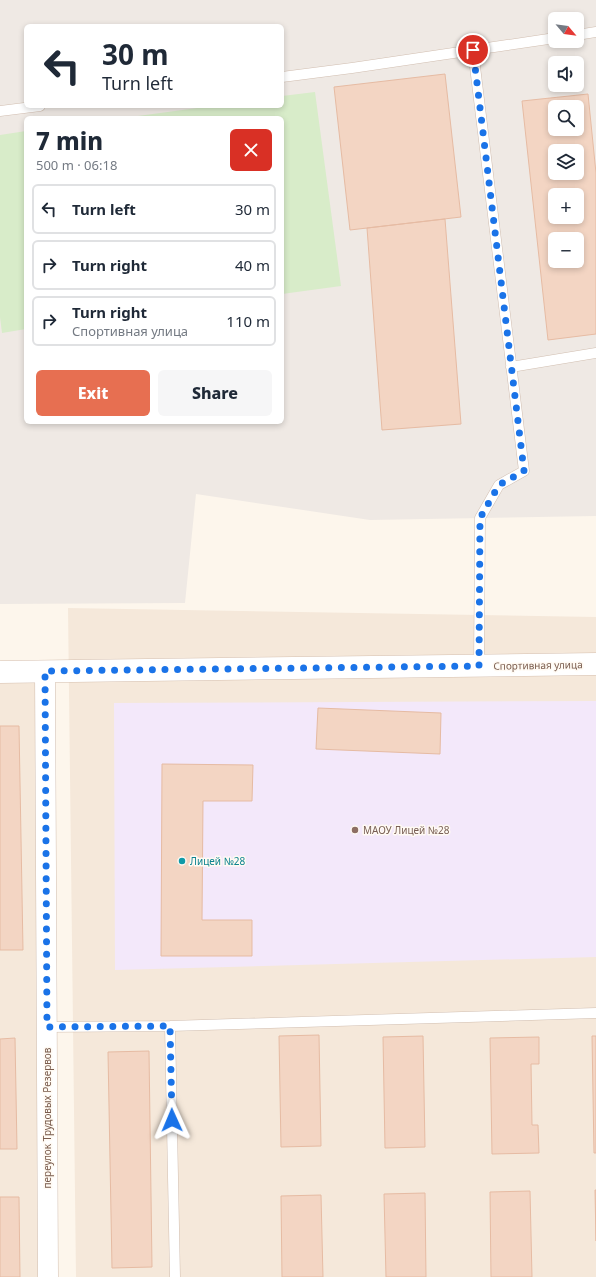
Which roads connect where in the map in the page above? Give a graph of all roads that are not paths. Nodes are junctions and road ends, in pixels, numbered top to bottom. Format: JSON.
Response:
{"nodes":[{"id":1,"x":596,"y":32,"type":"edge"},
{"id":2,"x":584,"y":34,"type":"edge"},
{"id":3,"x":548,"y":39,"type":"edge"},
{"id":4,"x":473,"y":50,"type":"junction"},
{"id":5,"x":284,"y":77,"type":"edge"},
{"id":6,"x":24,"y":108,"type":"edge"},
{"id":7,"x":0,"y":111,"type":"edge"},
{"id":8,"x":596,"y":353,"type":"edge"},
{"id":9,"x":511,"y":367,"type":"junction"},
{"id":10,"x":596,"y":664,"type":"edge"},
{"id":11,"x":479,"y":666,"type":"junction"},
{"id":12,"x":45,"y":671,"type":"junction"},
{"id":13,"x":0,"y":672,"type":"edge"},
{"id":14,"x":596,"y":1013,"type":"edge"},
{"id":15,"x":170,"y":1026,"type":"junction"},
{"id":16,"x":47,"y":1027,"type":"junction"},
{"id":17,"x":48,"y":1277,"type":"edge"},
{"id":18,"x":175,"y":1277,"type":"edge"}],
"edges":[{"from":1,"to":2,"type":"lane"},
{"from":3,"to":4,"type":"lane"},
{"from":4,"to":5,"type":"lane"},
{"from":4,"to":9,"type":"lane"},
{"from":6,"to":7,"type":"lane"},
{"from":8,"to":9,"type":"lane"},
{"from":9,"to":11,"type":"lane"},
{"from":10,"to":11,"type":"street","name":"Спортивная улица"},
{"from":11,"to":12,"type":"street","name":"Спортивная улица"},
{"from":12,"to":13,"type":"street","name":"Спортивная улица"},
{"from":12,"to":16,"type":"street","name":"переулок Трудовых Резервов"},
{"from":14,"to":15,"type":"lane"},
{"from":15,"to":16,"type":"lane"},
{"from":15,"to":18,"type":"lane"},
{"from":16,"to":17,"type":"street","name":"переулок Трудовых Резервов"}]}
